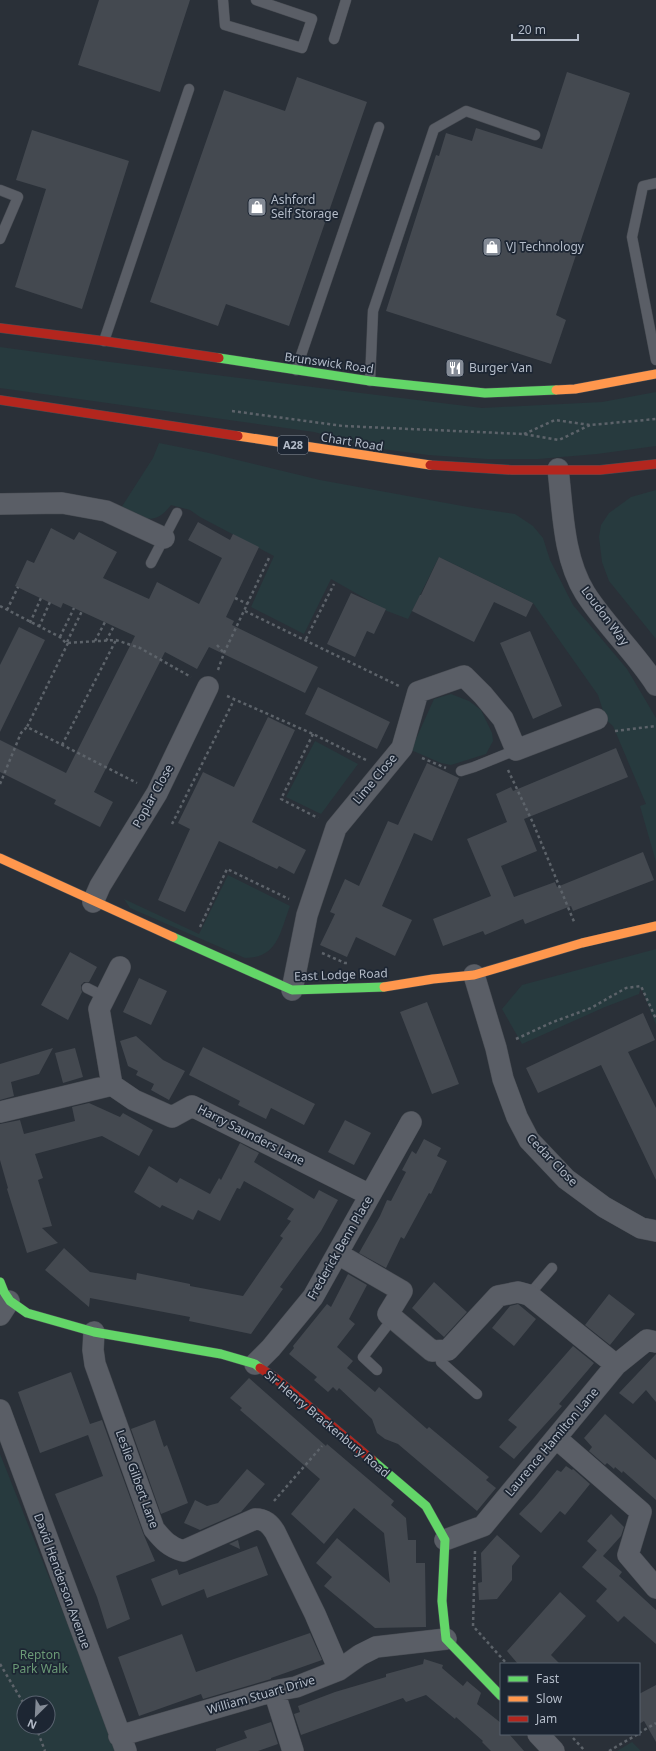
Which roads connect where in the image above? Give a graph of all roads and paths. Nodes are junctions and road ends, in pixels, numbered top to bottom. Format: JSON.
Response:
{"nodes":[{"id":1,"x":223,"y":0,"type":"edge"},
{"id":2,"x":256,"y":0,"type":"edge"},
{"id":3,"x":346,"y":0,"type":"edge"},
{"id":4,"x":334,"y":39,"type":"dead end"},
{"id":5,"x":189,"y":89,"type":"dead end"},
{"id":6,"x":379,"y":126,"type":"dead end"},
{"id":7,"x":535,"y":135,"type":"dead end"},
{"id":8,"x":656,"y":183,"type":"edge"},
{"id":9,"x":0,"y":190,"type":"edge"},
{"id":10,"x":0,"y":239,"type":"edge"},
{"id":11,"x":0,"y":328,"type":"edge"},
{"id":12,"x":104,"y":341,"type":"junction"},
{"id":13,"x":656,"y":360,"type":"edge"},
{"id":14,"x":296,"y":370,"type":"junction"},
{"id":15,"x":656,"y":374,"type":"edge"},
{"id":16,"x":370,"y":381,"type":"junction"},
{"id":17,"x":0,"y":400,"type":"edge"},
{"id":18,"x":225,"y":410,"type":"dead end"},
{"id":19,"x":656,"y":419,"type":"edge"},
{"id":20,"x":590,"y":425,"type":"junction"},
{"id":21,"x":523,"y":434,"type":"junction"},
{"id":22,"x":656,"y":464,"type":"edge"},
{"id":23,"x":558,"y":469,"type":"junction"},
{"id":24,"x":0,"y":504,"type":"edge"},
{"id":25,"x":177,"y":513,"type":"dead end"},
{"id":26,"x":164,"y":538,"type":"junction"},
{"id":27,"x":269,"y":558,"type":"dead end"},
{"id":28,"x":151,"y":563,"type":"dead end"},
{"id":29,"x":334,"y":584,"type":"dead end"},
{"id":30,"x":18,"y":587,"type":"dead end"},
{"id":31,"x":41,"y":598,"type":"dead end"},
{"id":32,"x":235,"y":598,"type":"dead end"},
{"id":33,"x":50,"y":602,"type":"dead end"},
{"id":34,"x":248,"y":604,"type":"junction"},
{"id":35,"x":0,"y":606,"type":"edge"},
{"id":36,"x":74,"y":608,"type":"dead end"},
{"id":37,"x":7,"y":610,"type":"junction"},
{"id":38,"x":244,"y":611,"type":"junction"},
{"id":39,"x":82,"y":612,"type":"dead end"},
{"id":40,"x":105,"y":622,"type":"dead end"},
{"id":41,"x":30,"y":623,"type":"junction"},
{"id":42,"x":114,"y":626,"type":"dead end"},
{"id":43,"x":39,"y":627,"type":"junction"},
{"id":44,"x":60,"y":637,"type":"junction"},
{"id":45,"x":116,"y":640,"type":"junction"},
{"id":46,"x":306,"y":640,"type":"junction"},
{"id":47,"x":95,"y":641,"type":"junction"},
{"id":48,"x":105,"y":642,"type":"junction"},
{"id":49,"x":67,"y":643,"type":"junction"},
{"id":50,"x":217,"y":646,"type":"dead end"},
{"id":51,"x":224,"y":653,"type":"junction"},
{"id":52,"x":656,"y":685,"type":"edge"},
{"id":53,"x":210,"y":687,"type":"junction"},
{"id":54,"x":418,"y":692,"type":"junction"},
{"id":55,"x":234,"y":700,"type":"junction"},
{"id":56,"x":597,"y":719,"type":"joint"},
{"id":57,"x":656,"y":726,"type":"edge"},
{"id":58,"x":27,"y":727,"type":"junction"},
{"id":59,"x":314,"y":734,"type":"junction"},
{"id":60,"x":62,"y":745,"type":"junction"},
{"id":61,"x":509,"y":754,"type":"junction"},
{"id":62,"x":396,"y":755,"type":"junction"},
{"id":63,"x":460,"y":771,"type":"joint"},
{"id":64,"x":0,"y":784,"type":"edge"},
{"id":65,"x":157,"y":793,"type":"junction"},
{"id":66,"x":172,"y":824,"type":"dead end"},
{"id":67,"x":336,"y":828,"type":"junction"},
{"id":68,"x":0,"y":858,"type":"edge"},
{"id":69,"x":93,"y":902,"type":"junction"},
{"id":70,"x":309,"y":909,"type":"junction"},
{"id":71,"x":656,"y":926,"type":"edge"},
{"id":72,"x":199,"y":930,"type":"dead end"},
{"id":73,"x":582,"y":943,"type":"junction"},
{"id":74,"x":301,"y":945,"type":"junction"},
{"id":75,"x":353,"y":963,"type":"dead end"},
{"id":76,"x":120,"y":967,"type":"dead end"},
{"id":77,"x":474,"y":975,"type":"junction"},
{"id":78,"x":87,"y":988,"type":"dead end"},
{"id":79,"x":292,"y":990,"type":"junction"},
{"id":80,"x":105,"y":997,"type":"junction"},
{"id":81,"x":656,"y":1019,"type":"edge"},
{"id":82,"x":496,"y":1048,"type":"junction"},
{"id":83,"x":112,"y":1085,"type":"junction"},
{"id":84,"x":0,"y":1112,"type":"edge"},
{"id":85,"x":411,"y":1122,"type":"dead end"},
{"id":86,"x":370,"y":1195,"type":"junction"},
{"id":87,"x":656,"y":1230,"type":"edge"},
{"id":88,"x":338,"y":1254,"type":"junction"},
{"id":89,"x":552,"y":1268,"type":"dead end"},
{"id":90,"x":0,"y":1282,"type":"edge"},
{"id":91,"x":528,"y":1295,"type":"junction"},
{"id":92,"x":5,"y":1308,"type":"edge"},
{"id":93,"x":393,"y":1318,"type":"junction"},
{"id":94,"x":94,"y":1332,"type":"junction"},
{"id":95,"x":656,"y":1342,"type":"edge"},
{"id":96,"x":441,"y":1350,"type":"junction"},
{"id":97,"x":255,"y":1364,"type":"junction"},
{"id":98,"x":616,"y":1365,"type":"junction"},
{"id":99,"x":377,"y":1370,"type":"dead end"},
{"id":100,"x":478,"y":1394,"type":"dead end"},
{"id":101,"x":0,"y":1410,"type":"edge"},
{"id":102,"x":336,"y":1431,"type":"junction"},
{"id":103,"x":556,"y":1438,"type":"junction"},
{"id":104,"x":266,"y":1516,"type":"junction"},
{"id":105,"x":482,"y":1526,"type":"junction"},
{"id":106,"x":445,"y":1540,"type":"junction"},
{"id":107,"x":656,"y":1588,"type":"edge"},
{"id":108,"x":446,"y":1639,"type":"junction"},
{"id":109,"x":506,"y":1663,"type":"edge"},
{"id":110,"x":0,"y":1664,"type":"edge"},
{"id":111,"x":339,"y":1670,"type":"junction"},
{"id":112,"x":274,"y":1692,"type":"junction"},
{"id":113,"x":19,"y":1695,"type":"edge"},
{"id":114,"x":500,"y":1695,"type":"edge"},
{"id":115,"x":656,"y":1723,"type":"edge"},
{"id":116,"x":640,"y":1733,"type":"edge"},
{"id":117,"x":39,"y":1735,"type":"edge"},
{"id":118,"x":539,"y":1735,"type":"edge"},
{"id":119,"x":570,"y":1735,"type":"edge"},
{"id":120,"x":636,"y":1735,"type":"edge"},
{"id":121,"x":122,"y":1744,"type":"edge"},
{"id":122,"x":45,"y":1751,"type":"edge"},
{"id":123,"x":293,"y":1751,"type":"edge"},
{"id":124,"x":554,"y":1751,"type":"edge"},
{"id":125,"x":585,"y":1751,"type":"edge"},
{"id":126,"x":609,"y":1751,"type":"edge"}],
"edges":[{"from":1,"to":2,"type":"lane"},
{"from":3,"to":4,"type":"lane"},
{"from":5,"to":12,"type":"lane"},
{"from":6,"to":14,"type":"lane"},
{"from":7,"to":16,"type":"lane"},
{"from":8,"to":13,"type":"lane"},
{"from":9,"to":10,"type":"lane"},
{"from":11,"to":12,"type":"street","name":"Brunswick Road"},
{"from":12,"to":14,"type":"street","name":"Brunswick Road"},
{"from":14,"to":16,"type":"street","name":"Brunswick Road"},
{"from":15,"to":16,"type":"street","name":"Brunswick Road"},
{"from":17,"to":23,"type":"street","name":"Chart Road","number":"A28"},
{"from":18,"to":21,"type":"path"},
{"from":19,"to":20,"type":"path"},
{"from":20,"to":21,"type":"path"},
{"from":20,"to":21,"type":"path"},
{"from":22,"to":23,"type":"street","name":"Chart Road","number":"A28"},
{"from":23,"to":52,"type":"street","name":"Loudon Way"},
{"from":24,"to":26,"type":"street"},
{"from":25,"to":26,"type":"lane"},
{"from":26,"to":28,"type":"lane"},
{"from":27,"to":34,"type":"path"},
{"from":29,"to":46,"type":"path"},
{"from":30,"to":37,"type":"path"},
{"from":31,"to":41,"type":"path"},
{"from":32,"to":34,"type":"path"},
{"from":33,"to":43,"type":"path"},
{"from":34,"to":38,"type":"path"},
{"from":35,"to":37,"type":"path"},
{"from":36,"to":44,"type":"path"},
{"from":37,"to":41,"type":"path"},
{"from":38,"to":46,"type":"path"},
{"from":38,"to":51,"type":"path"},
{"from":39,"to":49,"type":"path"},
{"from":40,"to":47,"type":"path"},
{"from":41,"to":43,"type":"path"},
{"from":42,"to":48,"type":"path"},
{"from":43,"to":44,"type":"path"},
{"from":44,"to":49,"type":"path"},
{"from":45,"to":48,"type":"path"},
{"from":45,"to":53,"type":"path"},
{"from":45,"to":60,"type":"path"},
{"from":46,"to":54,"type":"path"},
{"from":47,"to":48,"type":"path"},
{"from":47,"to":49,"type":"path"},
{"from":49,"to":58,"type":"path"},
{"from":50,"to":51,"type":"path"},
{"from":51,"to":53,"type":"path"},
{"from":53,"to":55,"type":"path"},
{"from":53,"to":65,"type":"street","name":"Poplar Close"},
{"from":54,"to":61,"type":"street"},
{"from":54,"to":62,"type":"street","name":"Lime Close"},
{"from":55,"to":59,"type":"path"},
{"from":55,"to":66,"type":"path"},
{"from":56,"to":57,"type":"path"},
{"from":56,"to":61,"type":"street"},
{"from":58,"to":60,"type":"path"},
{"from":58,"to":64,"type":"path"},
{"from":59,"to":62,"type":"path"},
{"from":59,"to":67,"type":"path"},
{"from":60,"to":65,"type":"path"},
{"from":61,"to":63,"type":"lane"},
{"from":61,"to":73,"type":"path"},
{"from":62,"to":63,"type":"path"},
{"from":62,"to":67,"type":"street","name":"Lime Close"},
{"from":65,"to":69,"type":"street","name":"Poplar Close"},
{"from":67,"to":70,"type":"street","name":"Lime Close"},
{"from":68,"to":69,"type":"street","name":"East Lodge Road"},
{"from":69,"to":79,"type":"street","name":"East Lodge Road"},
{"from":70,"to":72,"type":"path"},
{"from":70,"to":74,"type":"street","name":"Lime Close"},
{"from":71,"to":73,"type":"street","name":"East Lodge Road"},
{"from":73,"to":77,"type":"street","name":"East Lodge Road"},
{"from":74,"to":75,"type":"path"},
{"from":74,"to":79,"type":"street","name":"Lime Close"},
{"from":76,"to":80,"type":"street"},
{"from":77,"to":79,"type":"street","name":"East Lodge Road"},
{"from":77,"to":82,"type":"street","name":"Cedar Close"},
{"from":78,"to":80,"type":"lane"},
{"from":80,"to":83,"type":"street"},
{"from":81,"to":82,"type":"path"},
{"from":82,"to":87,"type":"street","name":"Cedar Close"},
{"from":83,"to":84,"type":"street"},
{"from":83,"to":86,"type":"street","name":"Harry Saunders Lane"},
{"from":85,"to":86,"type":"street","name":"Frederick Benn Place"},
{"from":86,"to":88,"type":"street","name":"Frederick Benn Place"},
{"from":88,"to":93,"type":"street"},
{"from":88,"to":97,"type":"street","name":"Frederick Benn Place"},
{"from":89,"to":91,"type":"lane"},
{"from":90,"to":92,"type":"street","name":"Sir Henry Brackenbury Road"},
{"from":91,"to":96,"type":"street"},
{"from":91,"to":98,"type":"street"},
{"from":92,"to":94,"type":"street","name":"Sir Henry Brackenbury Road"},
{"from":93,"to":96,"type":"street"},
{"from":93,"to":99,"type":"lane"},
{"from":94,"to":97,"type":"street","name":"Sir Henry Brackenbury Road"},
{"from":94,"to":104,"type":"street","name":"Leslie Gilbert Lane"},
{"from":95,"to":98,"type":"street","name":"Laurence Hamilton Lane"},
{"from":96,"to":100,"type":"lane"},
{"from":97,"to":102,"type":"street","name":"Sir Henry Brackenbury Road"},
{"from":98,"to":103,"type":"street","name":"Laurence Hamilton Lane"},
{"from":101,"to":121,"type":"street","name":"David Henderson Avenue"},
{"from":102,"to":104,"type":"path"},
{"from":102,"to":106,"type":"street","name":"Sir Henry Brackenbury Road"},
{"from":103,"to":105,"type":"street","name":"Laurence Hamilton Lane"},
{"from":103,"to":107,"type":"street"},
{"from":104,"to":111,"type":"street"},
{"from":105,"to":106,"type":"street","name":"Laurence Hamilton Lane"},
{"from":105,"to":109,"type":"path"},
{"from":106,"to":108,"type":"street"},
{"from":108,"to":111,"type":"street","name":"William Stuart Drive"},
{"from":108,"to":114,"type":"street"},
{"from":110,"to":113,"type":"path"},
{"from":111,"to":112,"type":"street","name":"William Stuart Drive"},
{"from":112,"to":121,"type":"street","name":"William Stuart Drive"},
{"from":112,"to":123,"type":"street"},
{"from":115,"to":116,"type":"path"},
{"from":117,"to":122,"type":"path"},
{"from":118,"to":124,"type":"street"},
{"from":119,"to":125,"type":"path"},
{"from":120,"to":126,"type":"path"}]}
